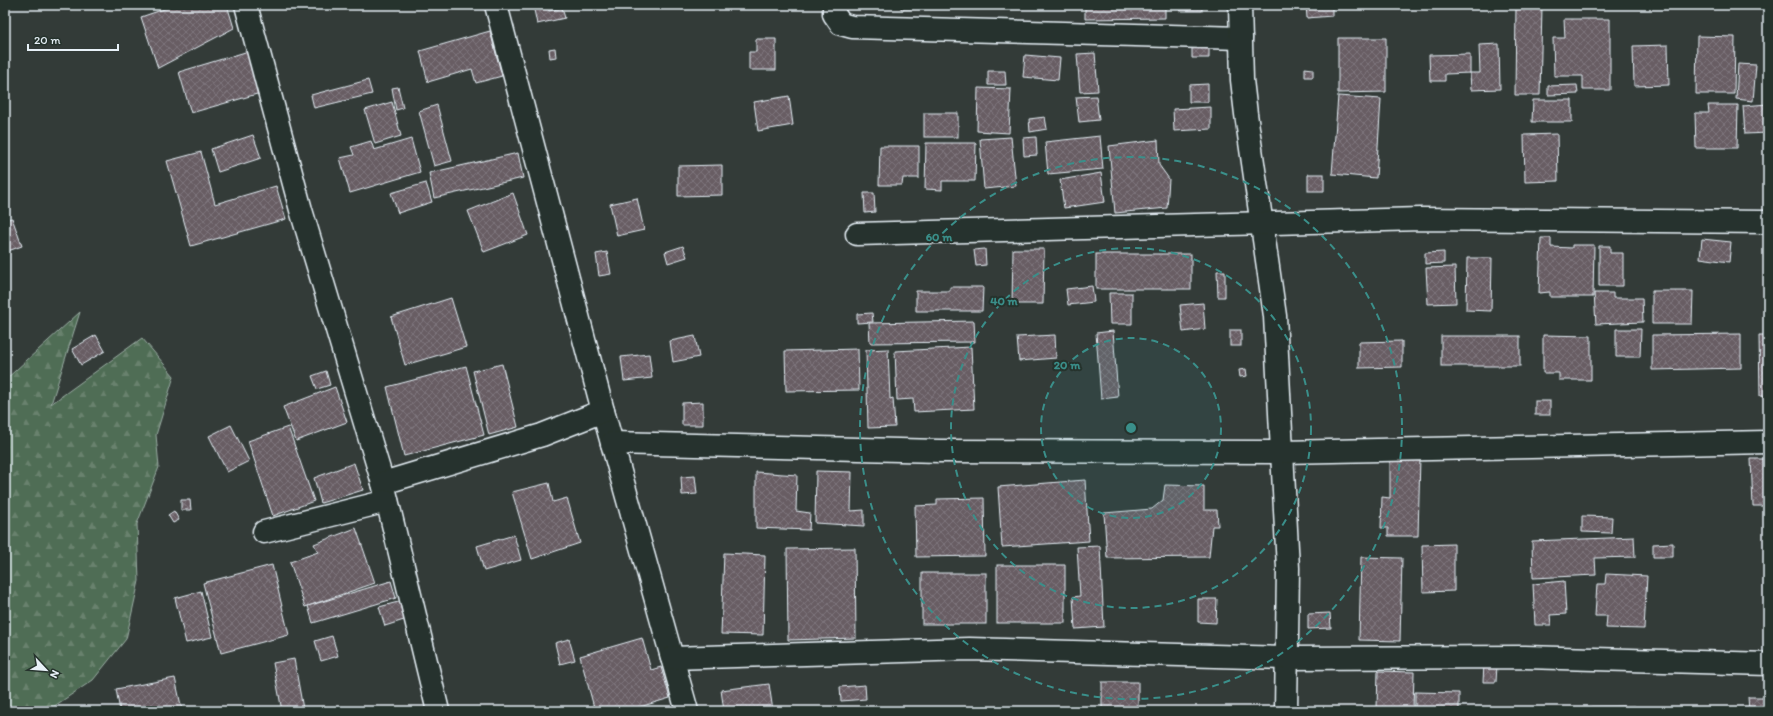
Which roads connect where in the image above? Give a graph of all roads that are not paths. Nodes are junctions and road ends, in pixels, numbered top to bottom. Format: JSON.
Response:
{"nodes":[{"id":1,"x":246,"y":5,"type":"edge"},
{"id":2,"x":496,"y":5,"type":"edge"},
{"id":3,"x":834,"y":5,"type":"edge"},
{"id":4,"x":1240,"y":5,"type":"edge"},
{"id":5,"x":1241,"y":38,"type":"junction"},
{"id":6,"x":1768,"y":222,"type":"edge"},
{"id":7,"x":1262,"y":224,"type":"junction"},
{"id":8,"x":857,"y":234,"type":"dead end"},
{"id":9,"x":603,"y":412,"type":"junction"},
{"id":10,"x":1768,"y":442,"type":"edge"},
{"id":11,"x":612,"y":443,"type":"junction"},
{"id":12,"x":1282,"y":452,"type":"junction"},
{"id":13,"x":385,"y":492,"type":"junction"},
{"id":14,"x":264,"y":532,"type":"dead end"},
{"id":15,"x":672,"y":658,"type":"junction"},
{"id":16,"x":1286,"y":658,"type":"junction"},
{"id":17,"x":1768,"y":664,"type":"edge"},
{"id":18,"x":438,"y":711,"type":"edge"},
{"id":19,"x":687,"y":711,"type":"edge"},
{"id":20,"x":1286,"y":711,"type":"edge"}],
"edges":[{"from":1,"to":13,"type":"street"},
{"from":2,"to":9,"type":"street"},
{"from":3,"to":5,"type":"street"},
{"from":4,"to":5,"type":"street"},
{"from":5,"to":7,"type":"street"},
{"from":6,"to":7,"type":"street"},
{"from":7,"to":8,"type":"street"},
{"from":7,"to":12,"type":"street"},
{"from":9,"to":11,"type":"street"},
{"from":9,"to":13,"type":"street"},
{"from":10,"to":12,"type":"street"},
{"from":11,"to":12,"type":"street"},
{"from":11,"to":15,"type":"street"},
{"from":12,"to":16,"type":"street"},
{"from":13,"to":14,"type":"street"},
{"from":13,"to":18,"type":"street"},
{"from":15,"to":16,"type":"street"},
{"from":15,"to":19,"type":"street"},
{"from":16,"to":17,"type":"street"},
{"from":16,"to":20,"type":"street"}]}
